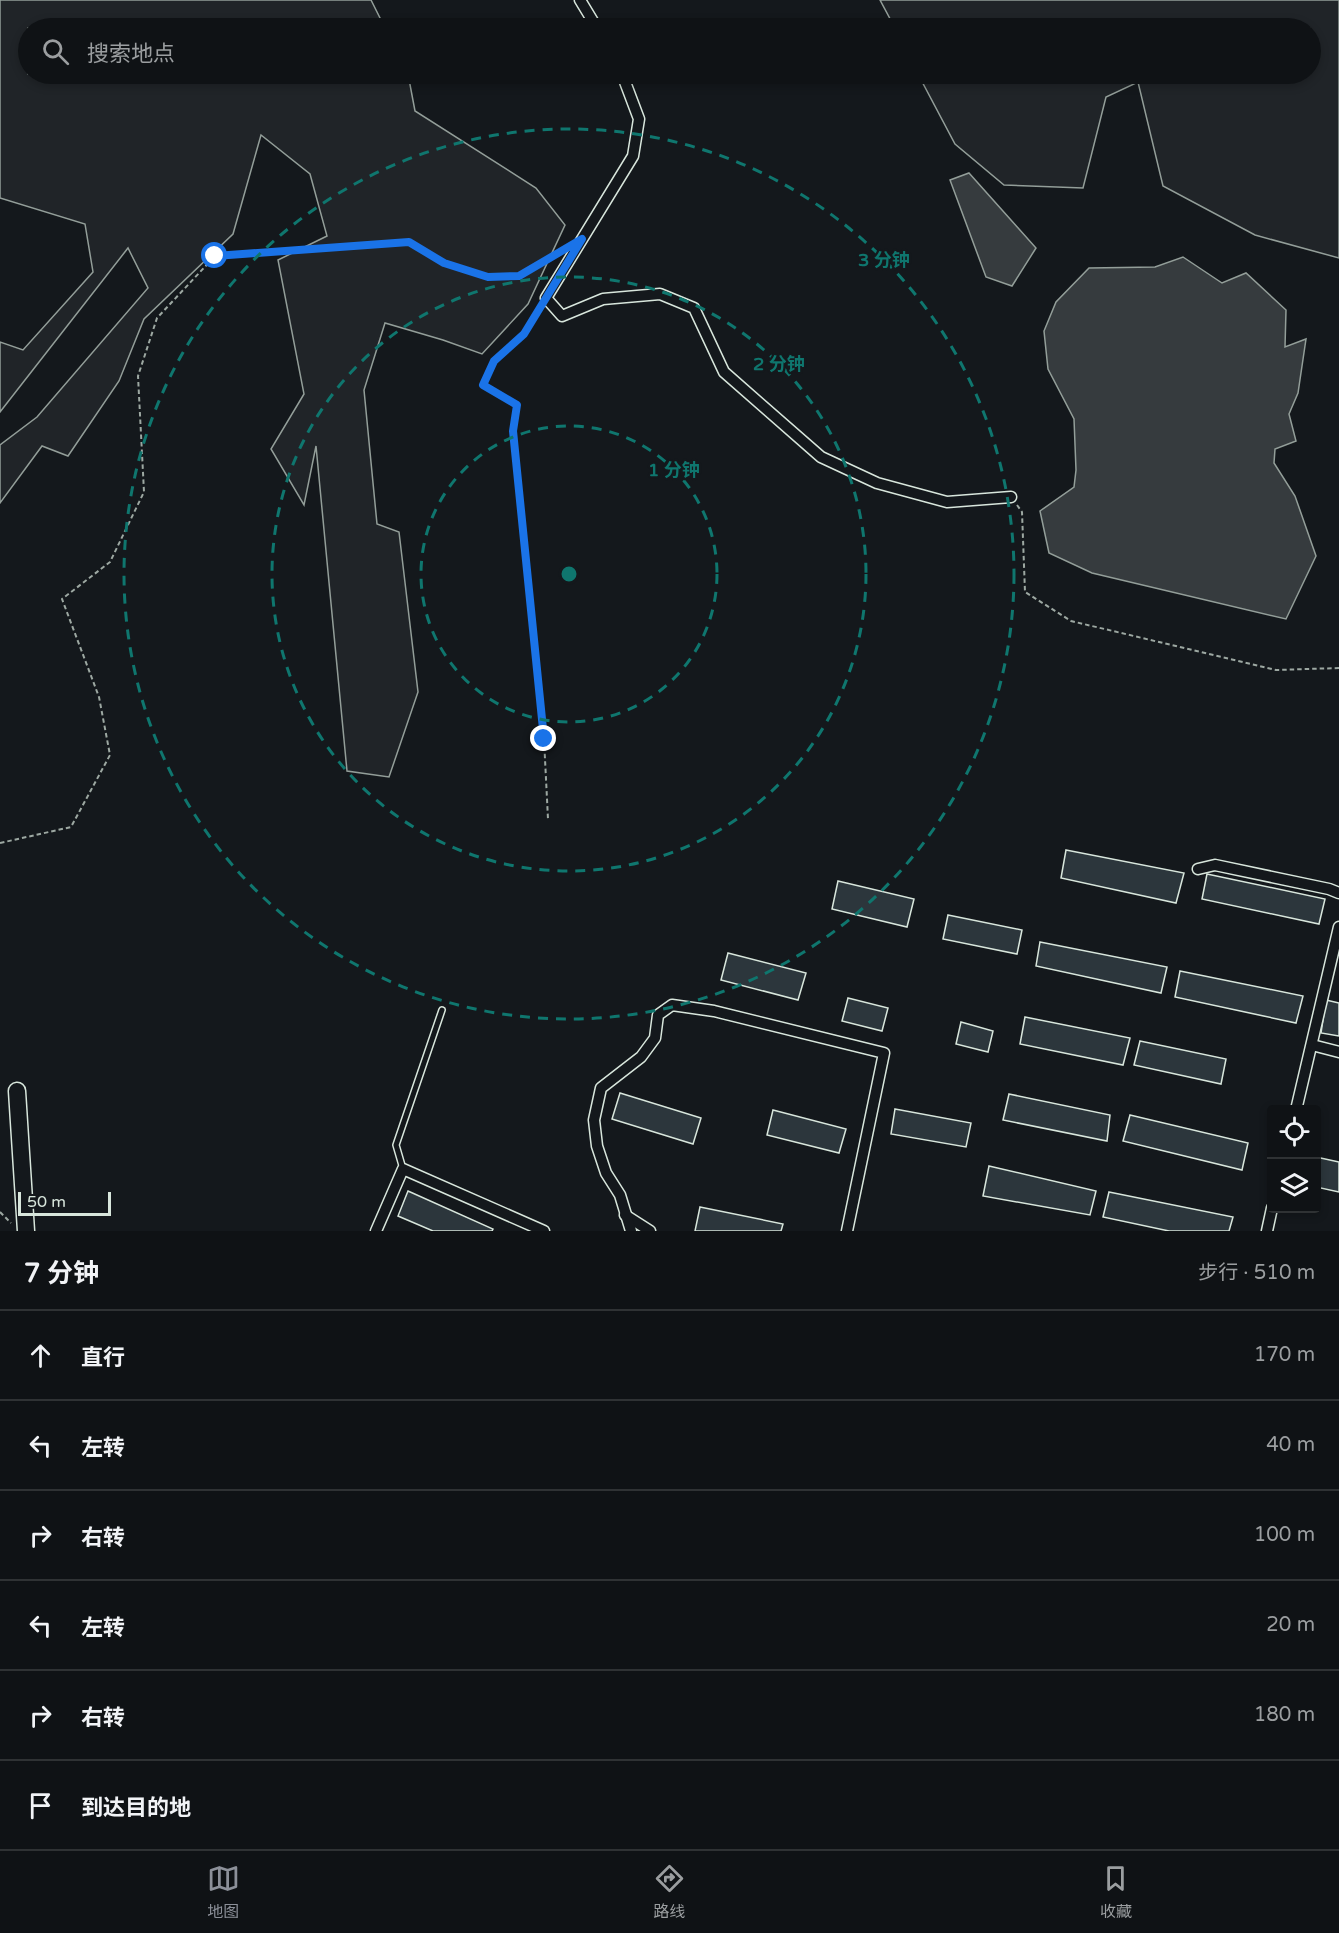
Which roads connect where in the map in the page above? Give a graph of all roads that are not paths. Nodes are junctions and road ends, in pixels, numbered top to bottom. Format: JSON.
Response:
{"nodes":[{"id":1,"x":580,"y":0,"type":"edge"},
{"id":2,"x":591,"y":18,"type":"edge"},
{"id":3,"x":626,"y":84,"type":"edge"},
{"id":4,"x":1011,"y":497,"type":"road end"},
{"id":5,"x":1198,"y":869,"type":"dead end"},
{"id":6,"x":1339,"y":893,"type":"edge"},
{"id":7,"x":1339,"y":927,"type":"edge"},
{"id":8,"x":442,"y":1010,"type":"dead end"},
{"id":9,"x":1311,"y":1045,"type":"junction"},
{"id":10,"x":1339,"y":1052,"type":"edge"},
{"id":11,"x":16,"y":1091,"type":"dead end"},
{"id":12,"x":1297,"y":1105,"type":"edge"},
{"id":13,"x":403,"y":1169,"type":"junction"},
{"id":14,"x":1271,"y":1213,"type":"edge"},
{"id":15,"x":626,"y":1215,"type":"junction"},
{"id":16,"x":19,"y":1228,"type":"edge"},
{"id":17,"x":376,"y":1231,"type":"edge"},
{"id":18,"x":544,"y":1231,"type":"edge"},
{"id":19,"x":631,"y":1231,"type":"edge"},
{"id":20,"x":650,"y":1231,"type":"edge"},
{"id":21,"x":847,"y":1231,"type":"edge"},
{"id":22,"x":1267,"y":1231,"type":"edge"}],
"edges":[{"from":1,"to":2,"type":"street"},
{"from":3,"to":4,"type":"street"},
{"from":5,"to":6,"type":"street"},
{"from":7,"to":9,"type":"street"},
{"from":8,"to":13,"type":"lane"},
{"from":9,"to":10,"type":"street"},
{"from":9,"to":12,"type":"street"},
{"from":11,"to":16,"type":"street"},
{"from":13,"to":17,"type":"street"},
{"from":13,"to":18,"type":"street"},
{"from":14,"to":22,"type":"street"},
{"from":15,"to":19,"type":"street"},
{"from":15,"to":20,"type":"street"},
{"from":15,"to":21,"type":"street"}]}
